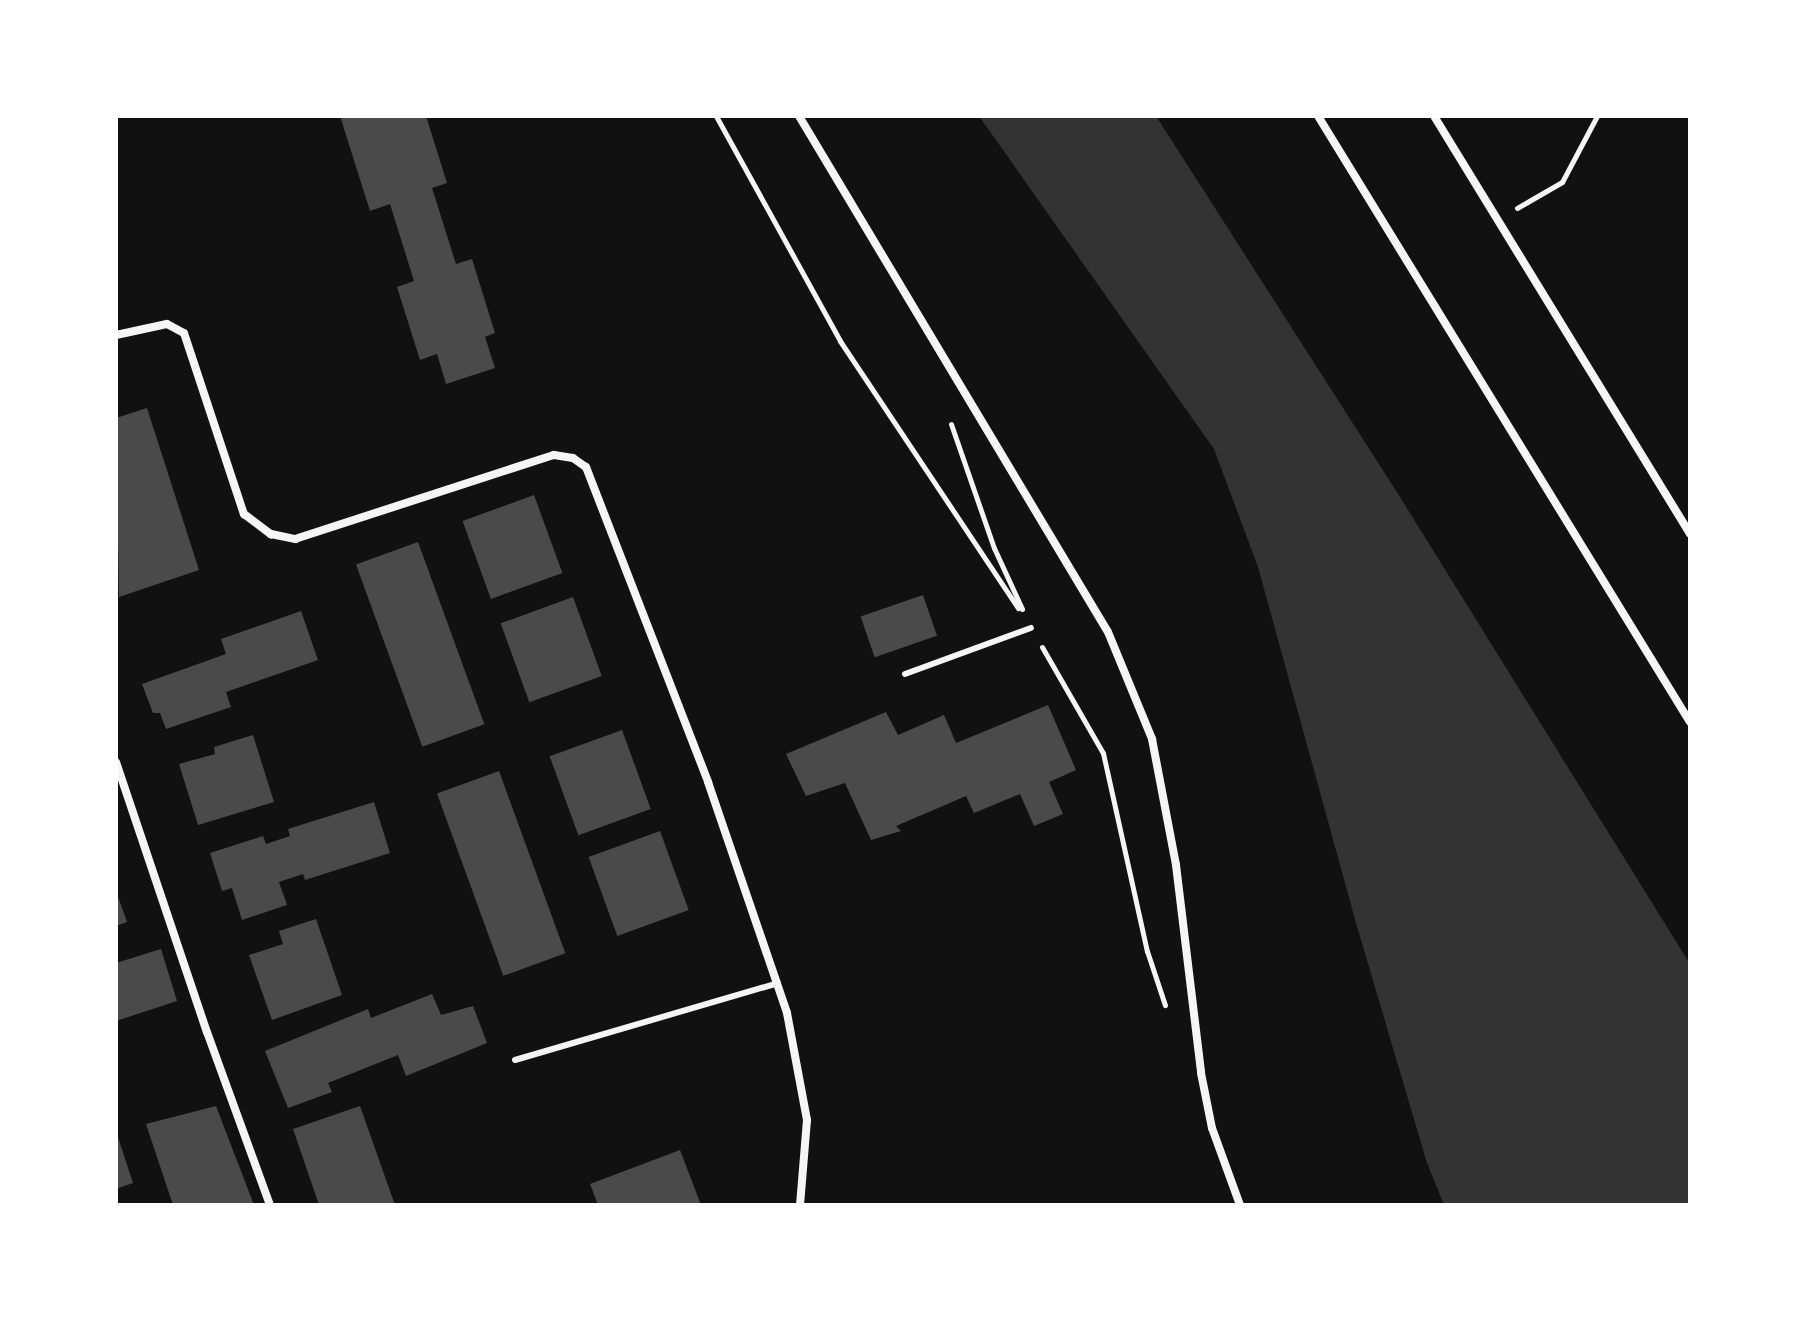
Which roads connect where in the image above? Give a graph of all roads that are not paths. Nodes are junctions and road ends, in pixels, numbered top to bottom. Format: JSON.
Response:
{"nodes":[{"id":1,"x":799,"y":116,"type":"edge"},
{"id":2,"x":1318,"y":116,"type":"edge"},
{"id":3,"x":1434,"y":116,"type":"edge"},
{"id":4,"x":116,"y":335,"type":"edge"},
{"id":5,"x":1690,"y":534,"type":"edge"},
{"id":6,"x":1031,"y":628,"type":"road end"},
{"id":7,"x":905,"y":674,"type":"dead end"},
{"id":8,"x":1690,"y":722,"type":"edge"},
{"id":9,"x":116,"y":762,"type":"edge"},
{"id":10,"x":778,"y":983,"type":"junction"},
{"id":11,"x":515,"y":1060,"type":"dead end"},
{"id":12,"x":270,"y":1205,"type":"edge"},
{"id":13,"x":800,"y":1205,"type":"edge"},
{"id":14,"x":1240,"y":1205,"type":"edge"}],
"edges":[{"from":1,"to":14,"type":"street"},
{"from":2,"to":8,"type":"street"},
{"from":3,"to":5,"type":"street"},
{"from":4,"to":10,"type":"street"},
{"from":6,"to":7,"type":"lane"},
{"from":9,"to":12,"type":"street"},
{"from":10,"to":11,"type":"lane"},
{"from":10,"to":13,"type":"street"}]}
